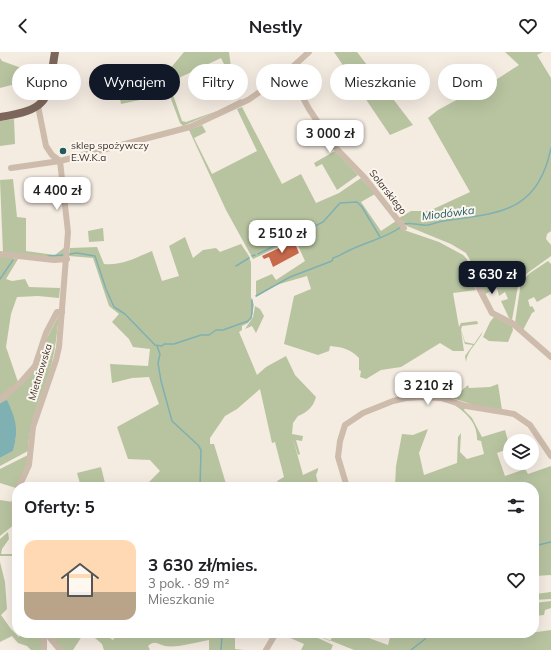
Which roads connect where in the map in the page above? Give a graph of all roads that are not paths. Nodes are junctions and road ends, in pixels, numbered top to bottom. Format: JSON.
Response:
{"nodes":[{"id":1,"x":55,"y":52,"type":"edge"},
{"id":2,"x":307,"y":53,"type":"edge"},
{"id":3,"x":295,"y":64,"type":"edge"},
{"id":4,"x":256,"y":95,"type":"edge"},
{"id":5,"x":304,"y":100,"type":"edge"},
{"id":6,"x":38,"y":106,"type":"junction"},
{"id":7,"x":0,"y":117,"type":"edge"},
{"id":8,"x":60,"y":161,"type":"junction"},
{"id":9,"x":11,"y":168,"type":"dead end"},
{"id":10,"x":404,"y":228,"type":"dead end"},
{"id":11,"x":0,"y":254,"type":"edge"},
{"id":12,"x":67,"y":259,"type":"junction"},
{"id":13,"x":478,"y":286,"type":"dead end"},
{"id":14,"x":62,"y":312,"type":"junction"},
{"id":15,"x":551,"y":357,"type":"edge"},
{"id":16,"x":0,"y":400,"type":"edge"},
{"id":17,"x":551,"y":456,"type":"edge"},
{"id":18,"x":21,"y":482,"type":"edge"},
{"id":19,"x":346,"y":482,"type":"edge"},
{"id":20,"x":45,"y":638,"type":"edge"},
{"id":21,"x":49,"y":638,"type":"edge"},
{"id":22,"x":273,"y":638,"type":"edge"},
{"id":23,"x":44,"y":650,"type":"edge"},
{"id":24,"x":60,"y":650,"type":"edge"},
{"id":25,"x":266,"y":650,"type":"edge"}],
"edges":[{"from":1,"to":6,"type":"main road"},
{"from":2,"to":3,"type":"street"},
{"from":4,"to":8,"type":"street"},
{"from":5,"to":10,"type":"street","name":"Solarskiego"},
{"from":6,"to":7,"type":"main road"},
{"from":6,"to":8,"type":"street"},
{"from":8,"to":9,"type":"street"},
{"from":8,"to":12,"type":"street","name":"Mietniowska"},
{"from":11,"to":12,"type":"street"},
{"from":12,"to":14,"type":"street","name":"Mietniowska"},
{"from":13,"to":15,"type":"street"},
{"from":14,"to":16,"type":"street"},
{"from":14,"to":18,"type":"street","name":"Mietniowska"},
{"from":17,"to":19,"type":"street"},
{"from":20,"to":23,"type":"street"},
{"from":21,"to":24,"type":"street"},
{"from":22,"to":25,"type":"street"}]}
